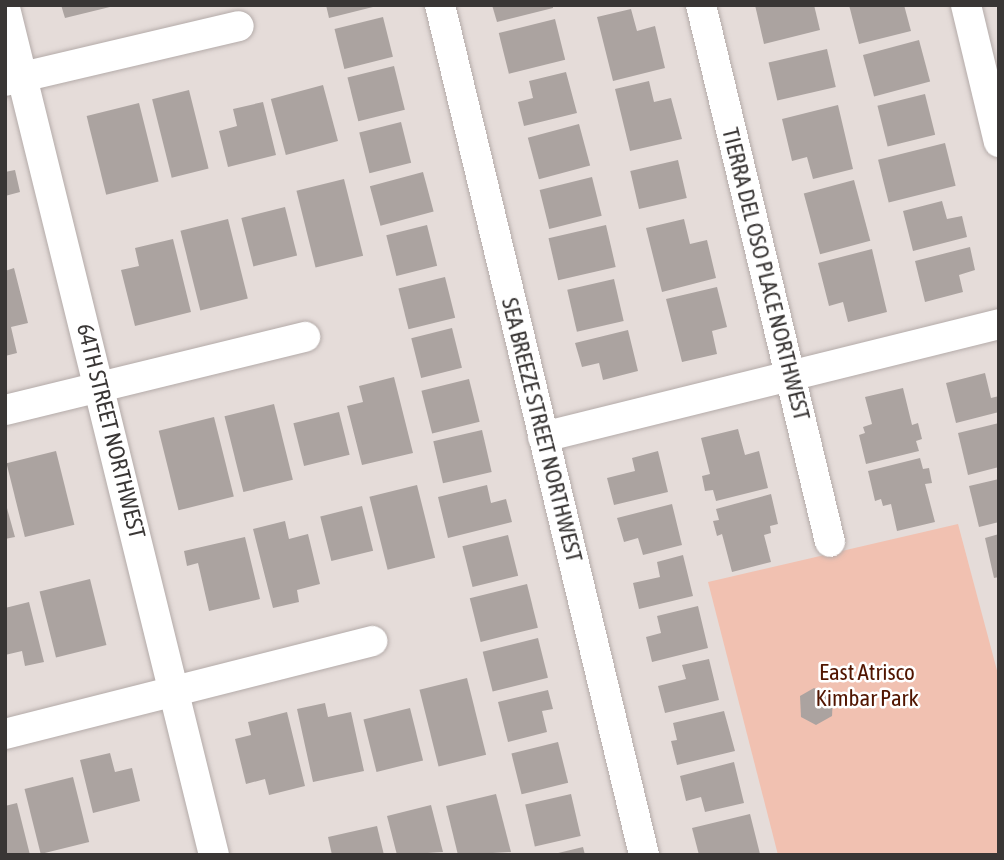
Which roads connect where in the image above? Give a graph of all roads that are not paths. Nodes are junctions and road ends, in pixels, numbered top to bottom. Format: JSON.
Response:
{"nodes":[{"id":1,"x":440,"y":5,"type":"edge"},
{"id":2,"x":701,"y":5,"type":"edge"},
{"id":3,"x":966,"y":5,"type":"edge"},
{"id":4,"x":5,"y":8,"type":"edge"},
{"id":5,"x":239,"y":26,"type":"dead end"},
{"id":6,"x":14,"y":79,"type":"edge"},
{"id":7,"x":999,"y":142,"type":"edge"},
{"id":8,"x":999,"y":324,"type":"edge"},
{"id":9,"x":306,"y":337,"type":"dead end"},
{"id":10,"x":790,"y":376,"type":"junction"},
{"id":11,"x":101,"y":386,"type":"junction"},
{"id":12,"x":5,"y":410,"type":"edge"},
{"id":13,"x":544,"y":437,"type":"junction"},
{"id":14,"x":830,"y":542,"type":"dead end"},
{"id":15,"x":372,"y":641,"type":"dead end"},
{"id":16,"x":174,"y":690,"type":"junction"},
{"id":17,"x":5,"y":734,"type":"edge"},
{"id":18,"x":214,"y":855,"type":"edge"},
{"id":19,"x":644,"y":855,"type":"edge"}],
"edges":[{"from":1,"to":13,"type":"street","name":"SEA BREEZE STREET NORTHWEST"},
{"from":2,"to":10,"type":"street","name":"TIERRA DEL OSO PLACE NORTHWEST"},
{"from":3,"to":7,"type":"street"},
{"from":4,"to":6,"type":"street","name":"64TH STREET NORTHWEST"},
{"from":5,"to":6,"type":"street"},
{"from":6,"to":11,"type":"street","name":"64TH STREET NORTHWEST"},
{"from":8,"to":10,"type":"street"},
{"from":9,"to":11,"type":"street"},
{"from":10,"to":13,"type":"street"},
{"from":10,"to":14,"type":"street","name":"TIERRA DEL OSO PLACE NORTHWEST"},
{"from":11,"to":12,"type":"street"},
{"from":11,"to":16,"type":"street","name":"64TH STREET NORTHWEST"},
{"from":13,"to":19,"type":"street","name":"SEA BREEZE STREET NORTHWEST"},
{"from":15,"to":16,"type":"street"},
{"from":16,"to":17,"type":"street"},
{"from":16,"to":18,"type":"street","name":"64TH STREET NORTHWEST"}]}
